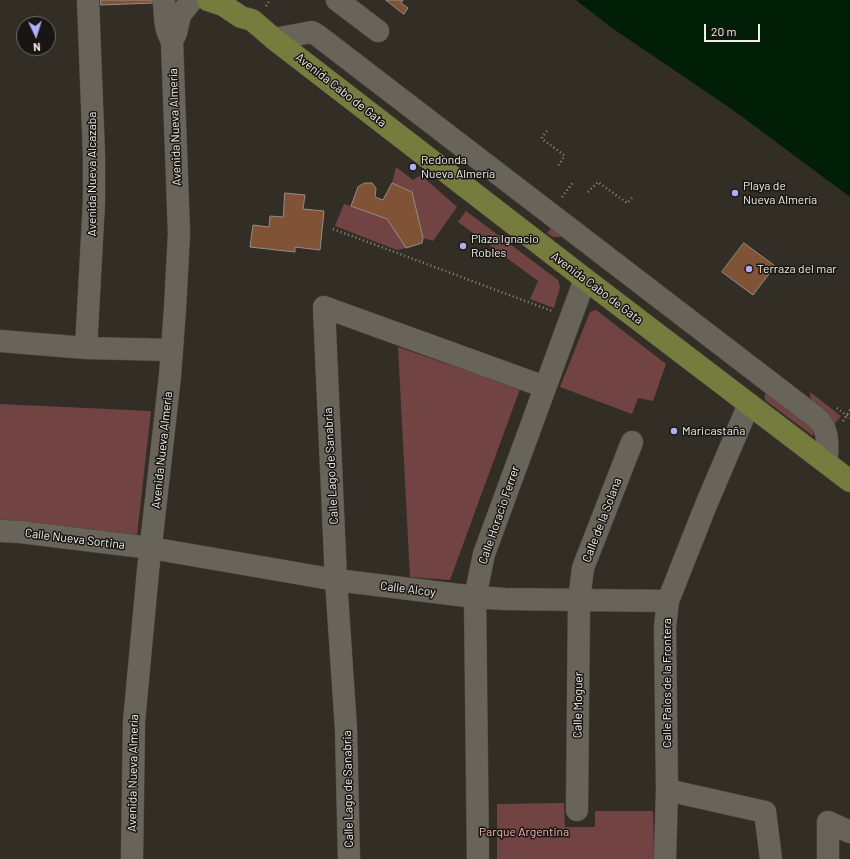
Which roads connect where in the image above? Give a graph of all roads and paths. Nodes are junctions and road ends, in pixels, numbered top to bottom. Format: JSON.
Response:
{"nodes":[{"id":1,"x":88,"y":0,"type":"edge"},
{"id":2,"x":164,"y":0,"type":"edge"},
{"id":3,"x":192,"y":0,"type":"edge"},
{"id":4,"x":208,"y":0,"type":"edge"},
{"id":5,"x":337,"y":0,"type":"edge"},
{"id":6,"x":248,"y":10,"type":"edge"},
{"id":7,"x":378,"y":31,"type":"dead end"},
{"id":8,"x":274,"y":39,"type":"junction"},
{"id":9,"x":172,"y":41,"type":"junction"},
{"id":10,"x":547,"y":131,"type":"dead end"},
{"id":11,"x":557,"y":168,"type":"dead end"},
{"id":12,"x":574,"y":181,"type":"dead end"},
{"id":13,"x":588,"y":192,"type":"dead end"},
{"id":14,"x":562,"y":197,"type":"dead end"},
{"id":15,"x":633,"y":197,"type":"dead end"},
{"id":16,"x":333,"y":229,"type":"dead end"},
{"id":17,"x":585,"y":279,"type":"junction"},
{"id":18,"x":571,"y":318,"type":"junction"},
{"id":19,"x":0,"y":341,"type":"edge"},
{"id":20,"x":86,"y":348,"type":"junction"},
{"id":21,"x":172,"y":350,"type":"junction"},
{"id":22,"x":545,"y":387,"type":"junction"},
{"id":23,"x":749,"y":404,"type":"junction"},
{"id":24,"x":850,"y":410,"type":"edge"},
{"id":25,"x":850,"y":418,"type":"edge"},
{"id":26,"x":632,"y":442,"type":"dead end"},
{"id":27,"x":827,"y":463,"type":"junction"},
{"id":28,"x":850,"y":481,"type":"edge"},
{"id":29,"x":0,"y":531,"type":"edge"},
{"id":30,"x":151,"y":548,"type":"junction"},
{"id":31,"x":336,"y":580,"type":"junction"},
{"id":32,"x":475,"y":597,"type":"junction"},
{"id":33,"x":579,"y":600,"type":"junction"},
{"id":34,"x":668,"y":601,"type":"junction"},
{"id":35,"x":667,"y":790,"type":"junction"},
{"id":36,"x":576,"y":810,"type":"dead end"},
{"id":37,"x":850,"y":832,"type":"edge"},
{"id":38,"x":132,"y":859,"type":"edge"},
{"id":39,"x":349,"y":859,"type":"edge"},
{"id":40,"x":478,"y":859,"type":"edge"},
{"id":41,"x":665,"y":859,"type":"edge"},
{"id":42,"x":771,"y":859,"type":"edge"},
{"id":43,"x":828,"y":859,"type":"edge"}],
"edges":[{"from":1,"to":20,"type":"street","name":"Avenida Nueva Alcazaba"},
{"from":2,"to":9,"type":"street","name":"Avenida Nueva Almería"},
{"from":3,"to":9,"type":"street","name":"Avenida Nueva Almería"},
{"from":4,"to":6,"type":"main road","name":"Avenida Cabo de Gata"},
{"from":5,"to":7,"type":"street"},
{"from":6,"to":8,"type":"main road","name":"Avenida Cabo de Gata"},
{"from":8,"to":17,"type":"main road","name":"Avenida Cabo de Gata"},
{"from":8,"to":27,"type":"street"},
{"from":9,"to":21,"type":"street","name":"Avenida Nueva Almería"},
{"from":10,"to":11,"type":"path"},
{"from":12,"to":14,"type":"path"},
{"from":13,"to":15,"type":"path"},
{"from":16,"to":18,"type":"path"},
{"from":17,"to":18,"type":"street","name":"Calle Horacio Ferrer"},
{"from":17,"to":23,"type":"main road","name":"Avenida Cabo de Gata"},
{"from":18,"to":22,"type":"street","name":"Calle Horacio Ferrer"},
{"from":19,"to":20,"type":"street"},
{"from":20,"to":21,"type":"street"},
{"from":21,"to":30,"type":"street","name":"Avenida Nueva Almería"},
{"from":22,"to":31,"type":"street","name":"Calle Lago de Sanabria"},
{"from":22,"to":32,"type":"street","name":"Calle Horacio Ferrer"},
{"from":23,"to":27,"type":"main road","name":"Avenida Cabo de Gata"},
{"from":23,"to":34,"type":"street","name":"Calle Palos de la Frontera"},
{"from":24,"to":25,"type":"path"},
{"from":26,"to":33,"type":"street","name":"Calle de la Solana"},
{"from":27,"to":28,"type":"main road","name":"Avenida Cabo de Gata"},
{"from":29,"to":30,"type":"street","name":"Calle Nueva Sortina"},
{"from":30,"to":31,"type":"street","name":"Calle Alcoy"},
{"from":30,"to":38,"type":"street","name":"Avenida Nueva Almería"},
{"from":31,"to":32,"type":"street","name":"Calle Alcoy"},
{"from":31,"to":39,"type":"street","name":"Calle Lago de Sanabria"},
{"from":32,"to":33,"type":"street","name":"Calle Alcoy"},
{"from":32,"to":40,"type":"street","name":"Calle Horacio Ferrer"},
{"from":33,"to":34,"type":"street","name":"Calle Alcoy"},
{"from":33,"to":36,"type":"street","name":"Calle Moguer"},
{"from":34,"to":35,"type":"street","name":"Calle Palos de la Frontera"},
{"from":35,"to":41,"type":"street","name":"Calle Palos de la Frontera"},
{"from":35,"to":42,"type":"street"},
{"from":37,"to":43,"type":"street"}]}
